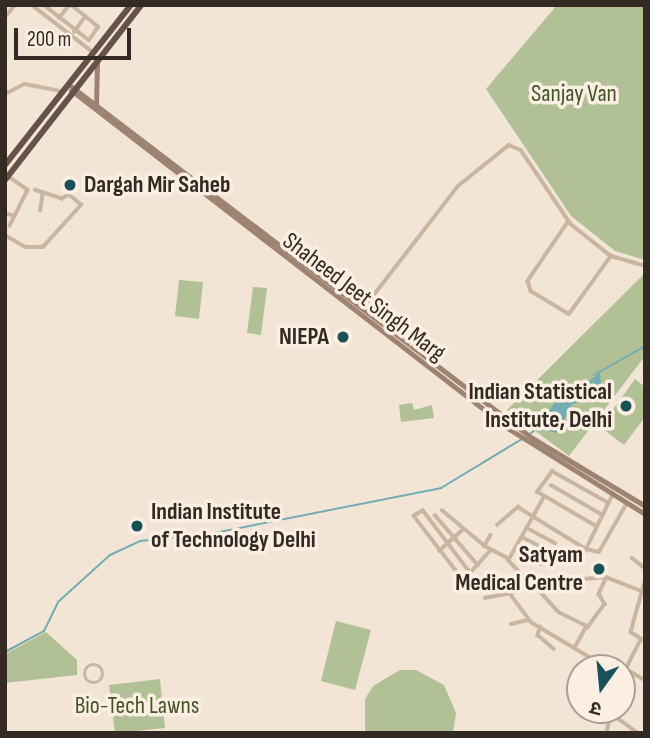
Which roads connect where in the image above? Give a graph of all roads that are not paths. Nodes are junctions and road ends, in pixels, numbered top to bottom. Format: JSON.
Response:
{"nodes":[{"id":1,"x":15,"y":5,"type":"edge"},
{"id":2,"x":70,"y":5,"type":"edge"},
{"id":3,"x":131,"y":5,"type":"edge"},
{"id":4,"x":141,"y":5,"type":"edge"},
{"id":5,"x":38,"y":6,"type":"edge"},
{"id":6,"x":85,"y":17,"type":"junction"},
{"id":7,"x":5,"y":18,"type":"edge"},
{"id":8,"x":59,"y":18,"type":"junction"},
{"id":9,"x":72,"y":32,"type":"junction"},
{"id":10,"x":95,"y":54,"type":"junction"},
{"id":11,"x":97,"y":64,"type":"junction"},
{"id":12,"x":66,"y":89,"type":"junction"},
{"id":13,"x":75,"y":91,"type":"junction"},
{"id":14,"x":5,"y":94,"type":"edge"},
{"id":15,"x":96,"y":105,"type":"junction"},
{"id":16,"x":5,"y":166,"type":"edge"},
{"id":17,"x":7,"y":178,"type":"edge"},
{"id":18,"x":35,"y":190,"type":"dead end"},
{"id":19,"x":43,"y":193,"type":"junction"},
{"id":20,"x":81,"y":205,"type":"junction"},
{"id":21,"x":86,"y":209,"type":"dead end"},
{"id":22,"x":40,"y":211,"type":"dead end"},
{"id":23,"x":5,"y":213,"type":"edge"},
{"id":24,"x":15,"y":216,"type":"junction"},
{"id":25,"x":569,"y":221,"type":"junction"},
{"id":26,"x":10,"y":226,"type":"dead end"},
{"id":27,"x":5,"y":235,"type":"edge"},
{"id":28,"x":611,"y":256,"type":"junction"},
{"id":29,"x":645,"y":266,"type":"edge"},
{"id":30,"x":362,"y":311,"type":"junction"},
{"id":31,"x":525,"y":437,"type":"junction"},
{"id":32,"x":551,"y":485,"type":"dead end"},
{"id":33,"x":615,"y":493,"type":"junction"},
{"id":34,"x":544,"y":497,"type":"junction"},
{"id":35,"x":609,"y":503,"type":"junction"},
{"id":36,"x":626,"y":503,"type":"junction"},
{"id":37,"x":645,"y":506,"type":"edge"},
{"id":38,"x":442,"y":510,"type":"dead end"},
{"id":39,"x":645,"y":514,"type":"edge"},
{"id":40,"x":435,"y":515,"type":"dead end"},
{"id":41,"x":603,"y":515,"type":"junction"},
{"id":42,"x":533,"y":518,"type":"junction"},
{"id":43,"x":497,"y":525,"type":"dead end"},
{"id":44,"x":597,"y":527,"type":"junction"},
{"id":45,"x":527,"y":528,"type":"junction"},
{"id":46,"x":462,"y":530,"type":"junction"},
{"id":47,"x":491,"y":535,"type":"dead end"},
{"id":48,"x":454,"y":537,"type":"junction"},
{"id":49,"x":522,"y":537,"type":"junction"},
{"id":50,"x":447,"y":543,"type":"junction"},
{"id":51,"x":555,"y":543,"type":"dead end"},
{"id":52,"x":485,"y":546,"type":"junction"},
{"id":53,"x":586,"y":549,"type":"junction"},
{"id":54,"x":439,"y":551,"type":"junction"},
{"id":55,"x":490,"y":551,"type":"junction"},
{"id":56,"x":580,"y":556,"type":"dead end"},
{"id":57,"x":632,"y":558,"type":"dead end"},
{"id":58,"x":508,"y":560,"type":"junction"},
{"id":59,"x":541,"y":564,"type":"dead end"},
{"id":60,"x":478,"y":565,"type":"junction"},
{"id":61,"x":645,"y":568,"type":"edge"},
{"id":62,"x":470,"y":573,"type":"junction"},
{"id":63,"x":607,"y":577,"type":"junction"},
{"id":64,"x":530,"y":582,"type":"junction"},
{"id":65,"x":645,"y":582,"type":"edge"},
{"id":66,"x":642,"y":591,"type":"junction"},
{"id":67,"x":511,"y":593,"type":"junction"},
{"id":68,"x":485,"y":597,"type":"dead end"},
{"id":69,"x":528,"y":620,"type":"junction"},
{"id":70,"x":511,"y":624,"type":"dead end"},
{"id":71,"x":541,"y":627,"type":"junction"},
{"id":72,"x":586,"y":627,"type":"junction"},
{"id":73,"x":643,"y":640,"type":"edge"},
{"id":74,"x":575,"y":647,"type":"junction"},
{"id":75,"x":554,"y":649,"type":"dead end"},
{"id":76,"x":586,"y":654,"type":"edge"},
{"id":77,"x":99,"y":680,"type":"joint"},
{"id":78,"x":645,"y":680,"type":"edge"},
{"id":79,"x":606,"y":733,"type":"edge"},
{"id":80,"x":638,"y":733,"type":"edge"}],
"edges":[{"from":1,"to":7,"type":"street"},
{"from":2,"to":6,"type":"street"},
{"from":2,"to":8,"type":"street"},
{"from":3,"to":10,"type":"highway"},
{"from":4,"to":11,"type":"highway"},
{"from":5,"to":8,"type":"street"},
{"from":5,"to":9,"type":"street"},
{"from":6,"to":9,"type":"street"},
{"from":6,"to":9,"type":"street"},
{"from":8,"to":9,"type":"street"},
{"from":9,"to":10,"type":"street"},
{"from":10,"to":12,"type":"highway"},
{"from":11,"to":13,"type":"highway"},
{"from":11,"to":15,"type":"main road"},
{"from":12,"to":13,"type":"main road"},
{"from":12,"to":14,"type":"street"},
{"from":12,"to":16,"type":"highway"},
{"from":13,"to":15,"type":"main road","name":"Shaheed Jeet Singh Marg"},
{"from":13,"to":17,"type":"highway"},
{"from":13,"to":31,"type":"main road","name":"Shaheed Jeet Singh Marg"},
{"from":15,"to":30,"type":"main road","name":"Shaheed Jeet Singh Marg"},
{"from":17,"to":24,"type":"street"},
{"from":18,"to":19,"type":"street"},
{"from":19,"to":20,"type":"street"},
{"from":19,"to":22,"type":"street"},
{"from":20,"to":21,"type":"street"},
{"from":20,"to":27,"type":"street"},
{"from":23,"to":24,"type":"street"},
{"from":24,"to":26,"type":"street"},
{"from":25,"to":28,"type":"street"},
{"from":25,"to":28,"type":"street"},
{"from":25,"to":30,"type":"street"},
{"from":28,"to":29,"type":"street"},
{"from":30,"to":31,"type":"main road","name":"Shaheed Jeet Singh Marg"},
{"from":31,"to":33,"type":"main road","name":"Shaheed Jeet Singh Marg"},
{"from":32,"to":41,"type":"street"},
{"from":33,"to":35,"type":"street"},
{"from":33,"to":36,"type":"main road","name":"Shaheed Jeet Singh Marg"},
{"from":33,"to":37,"type":"main road","name":"Shaheed Jeet Singh Marg"},
{"from":34,"to":35,"type":"street"},
{"from":34,"to":42,"type":"street"},
{"from":34,"to":44,"type":"street"},
{"from":35,"to":41,"type":"street"},
{"from":36,"to":39,"type":"main road","name":"Shaheed Jeet Singh Marg"},
{"from":36,"to":53,"type":"street"},
{"from":38,"to":46,"type":"street"},
{"from":40,"to":48,"type":"street"},
{"from":41,"to":44,"type":"street"},
{"from":42,"to":43,"type":"street"},
{"from":42,"to":45,"type":"street"},
{"from":42,"to":53,"type":"street"},
{"from":44,"to":53,"type":"street"},
{"from":45,"to":49,"type":"street"},
{"from":45,"to":51,"type":"street"},
{"from":46,"to":48,"type":"street"},
{"from":46,"to":52,"type":"street"},
{"from":47,"to":52,"type":"street"},
{"from":48,"to":50,"type":"street"},
{"from":48,"to":60,"type":"street"},
{"from":49,"to":58,"type":"street"},
{"from":49,"to":59,"type":"street"},
{"from":50,"to":54,"type":"street"},
{"from":50,"to":54,"type":"street"},
{"from":50,"to":62,"type":"street"},
{"from":52,"to":55,"type":"street"},
{"from":53,"to":56,"type":"street"},
{"from":54,"to":62,"type":"street"},
{"from":55,"to":58,"type":"street"},
{"from":55,"to":60,"type":"street"},
{"from":57,"to":61,"type":"street"},
{"from":58,"to":64,"type":"street"},
{"from":60,"to":62,"type":"street"},
{"from":63,"to":64,"type":"street"},
{"from":63,"to":66,"type":"street"},
{"from":63,"to":72,"type":"street"},
{"from":64,"to":67,"type":"street"},
{"from":64,"to":72,"type":"street"},
{"from":65,"to":66,"type":"street"},
{"from":66,"to":73,"type":"street"},
{"from":67,"to":68,"type":"street"},
{"from":67,"to":69,"type":"street"},
{"from":69,"to":70,"type":"street"},
{"from":69,"to":71,"type":"street"},
{"from":71,"to":74,"type":"street"},
{"from":71,"to":75,"type":"street"},
{"from":72,"to":74,"type":"street"},
{"from":73,"to":78,"type":"street"},
{"from":74,"to":76,"type":"street"},
{"from":77,"to":77,"type":"street"},
{"from":79,"to":80,"type":"street"}]}
